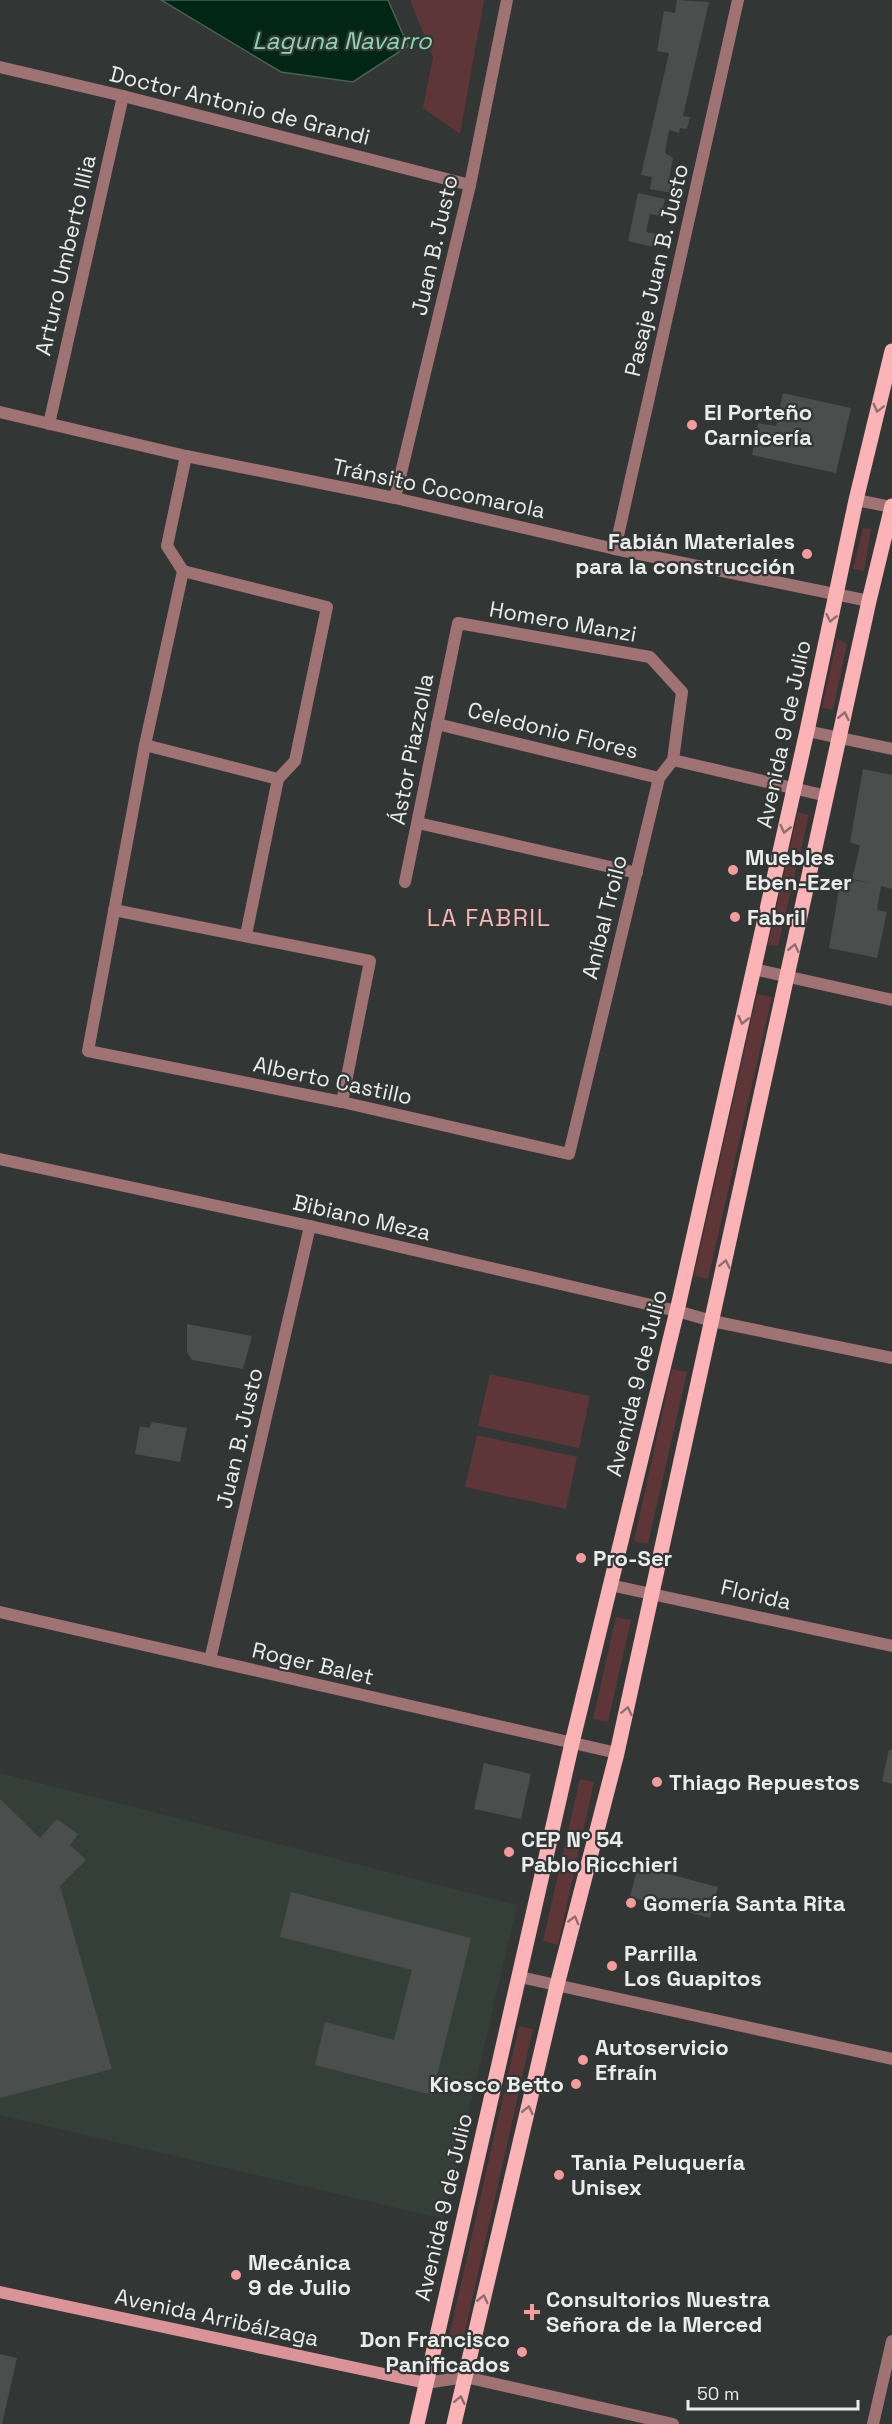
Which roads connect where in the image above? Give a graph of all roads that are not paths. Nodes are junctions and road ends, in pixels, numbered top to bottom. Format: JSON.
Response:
{"nodes":[{"id":1,"x":507,"y":0,"type":"edge"},
{"id":2,"x":738,"y":0,"type":"edge"},
{"id":3,"x":0,"y":68,"type":"edge"},
{"id":4,"x":123,"y":96,"type":"junction"},
{"id":5,"x":470,"y":185,"type":"junction"},
{"id":6,"x":892,"y":351,"type":"edge"},
{"id":7,"x":0,"y":412,"type":"edge"},
{"id":8,"x":48,"y":423,"type":"junction"},
{"id":9,"x":186,"y":456,"type":"junction"},
{"id":10,"x":395,"y":498,"type":"junction"},
{"id":11,"x":856,"y":500,"type":"junction"},
{"id":12,"x":892,"y":506,"type":"edge"},
{"id":13,"x":615,"y":549,"type":"junction"},
{"id":14,"x":183,"y":571,"type":"junction"},
{"id":15,"x":836,"y":594,"type":"junction"},
{"id":16,"x":869,"y":601,"type":"junction"},
{"id":17,"x":458,"y":623,"type":"joint"},
{"id":18,"x":682,"y":692,"type":"joint"},
{"id":19,"x":437,"y":724,"type":"junction"},
{"id":20,"x":807,"y":731,"type":"junction"},
{"id":21,"x":839,"y":738,"type":"junction"},
{"id":22,"x":145,"y":745,"type":"junction"},
{"id":23,"x":892,"y":749,"type":"edge"},
{"id":24,"x":673,"y":759,"type":"junction"},
{"id":25,"x":659,"y":778,"type":"junction"},
{"id":26,"x":278,"y":779,"type":"junction"},
{"id":27,"x":794,"y":789,"type":"junction"},
{"id":28,"x":827,"y":796,"type":"junction"},
{"id":29,"x":418,"y":823,"type":"junction"},
{"id":30,"x":637,"y":873,"type":"junction"},
{"id":31,"x":405,"y":882,"type":"dead end"},
{"id":32,"x":114,"y":910,"type":"junction"},
{"id":33,"x":246,"y":935,"type":"junction"},
{"id":34,"x":754,"y":969,"type":"junction"},
{"id":35,"x":788,"y":976,"type":"junction"},
{"id":36,"x":892,"y":1000,"type":"edge"},
{"id":37,"x":342,"y":1102,"type":"junction"},
{"id":38,"x":568,"y":1154,"type":"joint"},
{"id":39,"x":0,"y":1159,"type":"edge"},
{"id":40,"x":310,"y":1226,"type":"junction"},
{"id":41,"x":677,"y":1311,"type":"junction"},
{"id":42,"x":712,"y":1321,"type":"junction"},
{"id":43,"x":892,"y":1358,"type":"edge"},
{"id":44,"x":610,"y":1585,"type":"junction"},
{"id":45,"x":652,"y":1593,"type":"junction"},
{"id":46,"x":0,"y":1612,"type":"edge"},
{"id":47,"x":892,"y":1646,"type":"edge"},
{"id":48,"x":210,"y":1660,"type":"junction"},
{"id":49,"x":572,"y":1743,"type":"junction"},
{"id":50,"x":617,"y":1753,"type":"junction"},
{"id":51,"x":520,"y":1977,"type":"junction"},
{"id":52,"x":557,"y":1984,"type":"junction"},
{"id":53,"x":892,"y":2059,"type":"edge"},
{"id":54,"x":0,"y":2292,"type":"edge"},
{"id":55,"x":892,"y":2341,"type":"edge"},
{"id":56,"x":465,"y":2377,"type":"junction"},
{"id":57,"x":426,"y":2383,"type":"junction"},
{"id":58,"x":417,"y":2424,"type":"edge"},
{"id":59,"x":454,"y":2424,"type":"edge"},
{"id":60,"x":673,"y":2424,"type":"edge"},
{"id":61,"x":873,"y":2424,"type":"edge"}],
"edges":[{"from":1,"to":5,"type":"street","name":"Juan B. Justo"},
{"from":2,"to":13,"type":"street","name":"Pasaje Juan B. Justo"},
{"from":3,"to":4,"type":"street","name":"Doctor Antonio de Grandi"},
{"from":4,"to":5,"type":"street","name":"Doctor Antonio de Grandi"},
{"from":4,"to":8,"type":"street","name":"Arturo Umberto Illia"},
{"from":5,"to":10,"type":"street","name":"Juan B. Justo"},
{"from":6,"to":11,"type":"main road","name":"Avenida 9 de Julio","one_way":true},
{"from":7,"to":8,"type":"street","name":"Tránsito Cocomarola"},
{"from":8,"to":9,"type":"street","name":"Tránsito Cocomarola"},
{"from":9,"to":10,"type":"street","name":"Tránsito Cocomarola"},
{"from":9,"to":14,"type":"street"},
{"from":10,"to":13,"type":"street","name":"Tránsito Cocomarola"},
{"from":11,"to":12,"type":"street"},
{"from":11,"to":15,"type":"main road","name":"Avenida 9 de Julio"},
{"from":12,"to":16,"type":"main road"},
{"from":13,"to":15,"type":"street","name":"Tránsito Cocomarola"},
{"from":14,"to":22,"type":"street"},
{"from":14,"to":26,"type":"street"},
{"from":15,"to":16,"type":"street","name":"Tránsito Cocomarola"},
{"from":15,"to":20,"type":"main road","name":"Avenida 9 de Julio","one_way":true},
{"from":21,"to":16,"type":"main road","one_way":true},
{"from":17,"to":18,"type":"street","name":"Homero Manzi"},
{"from":17,"to":19,"type":"street","name":"Ástor Piazzolla"},
{"from":18,"to":24,"type":"street","name":"Aníbal Troilo"},
{"from":19,"to":25,"type":"street","name":"Celedonio Flores"},
{"from":19,"to":29,"type":"street","name":"Ástor Piazzolla"},
{"from":20,"to":21,"type":"street"},
{"from":20,"to":27,"type":"main road","name":"Avenida 9 de Julio"},
{"from":21,"to":23,"type":"street"},
{"from":21,"to":28,"type":"main road"},
{"from":22,"to":26,"type":"street"},
{"from":22,"to":32,"type":"street"},
{"from":24,"to":25,"type":"street","name":"Aníbal Troilo"},
{"from":24,"to":27,"type":"street"},
{"from":25,"to":30,"type":"street","name":"Aníbal Troilo"},
{"from":26,"to":33,"type":"street"},
{"from":27,"to":28,"type":"street"},
{"from":27,"to":34,"type":"main road","name":"Avenida 9 de Julio","one_way":true},
{"from":35,"to":28,"type":"main road","one_way":true},
{"from":29,"to":30,"type":"street"},
{"from":29,"to":31,"type":"street","name":"Ástor Piazzolla"},
{"from":30,"to":38,"type":"street","name":"Aníbal Troilo"},
{"from":32,"to":33,"type":"street"},
{"from":32,"to":37,"type":"street","name":"Alberto Castillo"},
{"from":33,"to":37,"type":"street"},
{"from":34,"to":35,"type":"street"},
{"from":34,"to":41,"type":"main road","name":"Avenida 9 de Julio","one_way":true},
{"from":35,"to":36,"type":"street"},
{"from":42,"to":35,"type":"main road","one_way":true},
{"from":37,"to":38,"type":"street","name":"Alberto Castillo"},
{"from":39,"to":40,"type":"street","name":"Bibiano Meza"},
{"from":40,"to":41,"type":"street","name":"Bibiano Meza"},
{"from":40,"to":48,"type":"street","name":"Juan B. Justo"},
{"from":41,"to":42,"type":"street","name":"Bibiano Meza"},
{"from":41,"to":44,"type":"main road","name":"Avenida 9 de Julio"},
{"from":42,"to":43,"type":"street","name":"Bibiano Meza"},
{"from":42,"to":45,"type":"main road"},
{"from":44,"to":45,"type":"street","name":"Florida"},
{"from":44,"to":49,"type":"main road","name":"Avenida 9 de Julio"},
{"from":45,"to":47,"type":"street","name":"Florida"},
{"from":50,"to":45,"type":"main road","one_way":true},
{"from":46,"to":48,"type":"street","name":"Roger Balet"},
{"from":48,"to":49,"type":"street","name":"Roger Balet"},
{"from":49,"to":50,"type":"street","name":"Roger Balet"},
{"from":49,"to":51,"type":"main road","name":"Avenida 9 de Julio"},
{"from":52,"to":50,"type":"main road","one_way":true},
{"from":51,"to":52,"type":"street"},
{"from":51,"to":57,"type":"main road","name":"Avenida 9 de Julio"},
{"from":52,"to":53,"type":"street"},
{"from":56,"to":52,"type":"main road","one_way":true},
{"from":54,"to":57,"type":"main road","name":"Avenida Arribálzaga"},
{"from":55,"to":61,"type":"street"},
{"from":56,"to":57,"type":"street"},
{"from":59,"to":56,"type":"main road","one_way":true},
{"from":56,"to":60,"type":"street"},
{"from":57,"to":58,"type":"main road","name":"Avenida 9 de Julio"}]}
